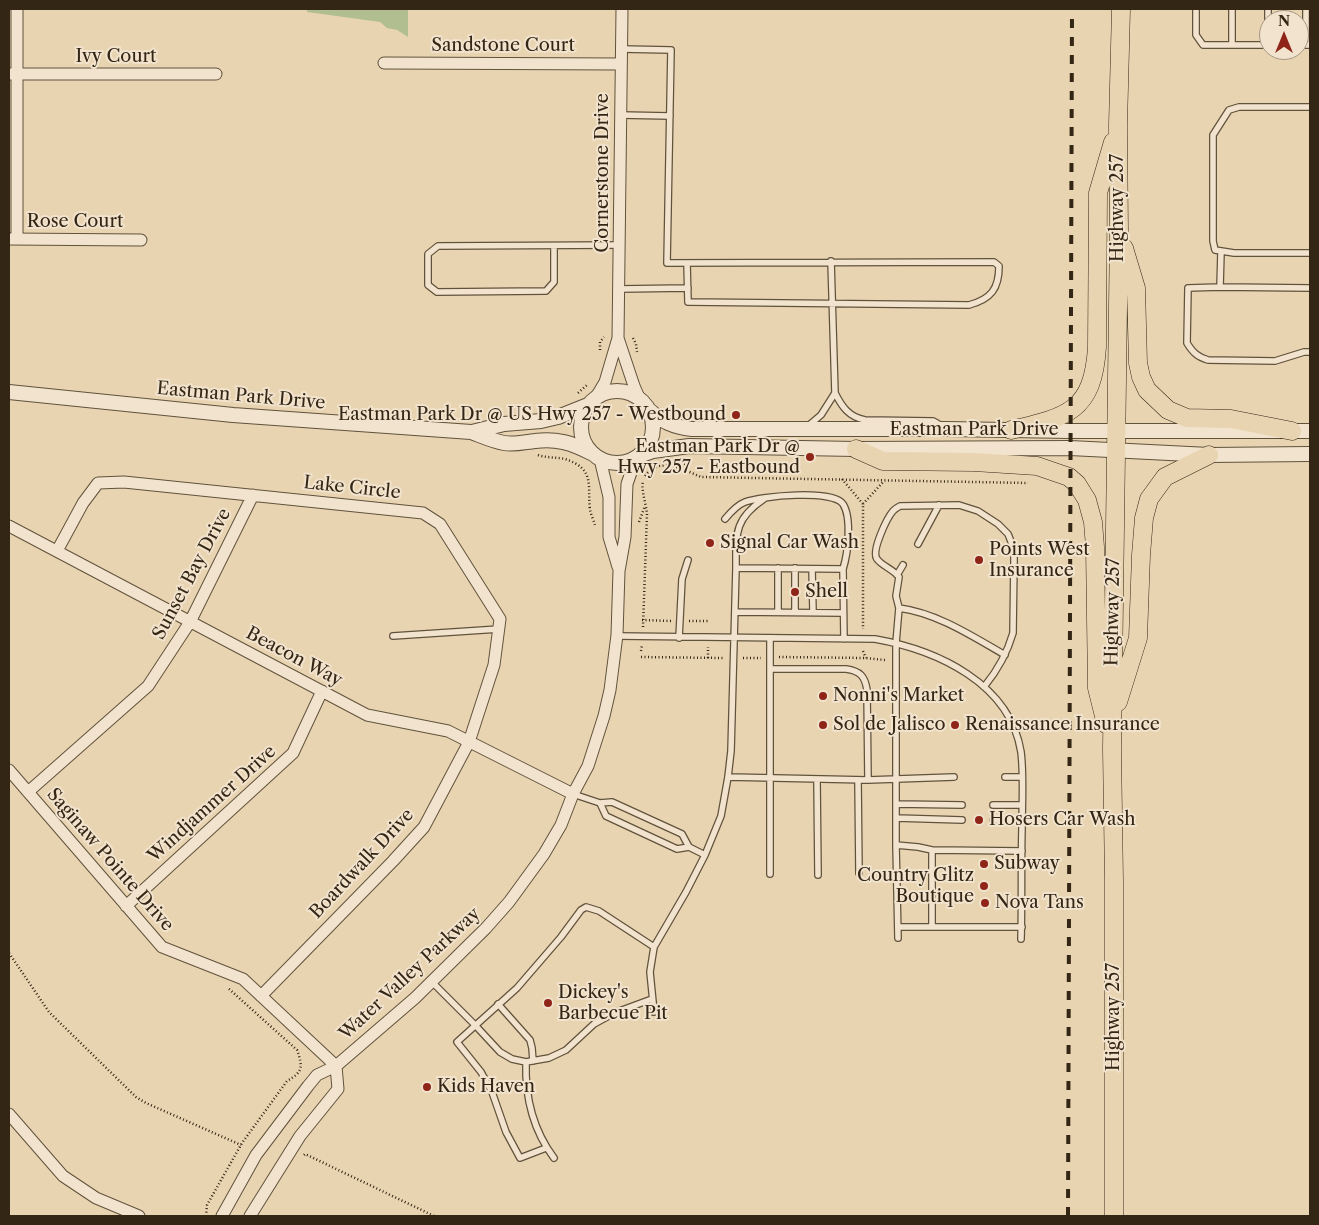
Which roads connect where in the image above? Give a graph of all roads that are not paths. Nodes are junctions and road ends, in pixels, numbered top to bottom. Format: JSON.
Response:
{"nodes":[{"id":1,"x":16,"y":9,"type":"edge"},
{"id":2,"x":622,"y":9,"type":"edge"},
{"id":3,"x":1121,"y":9,"type":"edge"},
{"id":4,"x":1196,"y":9,"type":"edge"},
{"id":5,"x":1232,"y":9,"type":"edge"},
{"id":6,"x":1232,"y":45,"type":"junction"},
{"id":7,"x":1259,"y":45,"type":"edge"},
{"id":8,"x":621,"y":49,"type":"junction"},
{"id":9,"x":384,"y":63,"type":"dead end"},
{"id":10,"x":621,"y":64,"type":"junction"},
{"id":11,"x":13,"y":74,"type":"edge"},
{"id":12,"x":216,"y":74,"type":"dead end"},
{"id":13,"x":1310,"y":107,"type":"edge"},
{"id":14,"x":620,"y":115,"type":"junction"},
{"id":15,"x":670,"y":116,"type":"junction"},
{"id":16,"x":1118,"y":125,"type":"junction"},
{"id":17,"x":1119,"y":232,"type":"junction"},
{"id":18,"x":13,"y":239,"type":"edge"},
{"id":19,"x":141,"y":240,"type":"dead end"},
{"id":20,"x":620,"y":245,"type":"junction"},
{"id":21,"x":554,"y":246,"type":"junction"},
{"id":22,"x":1221,"y":252,"type":"junction"},
{"id":23,"x":1310,"y":253,"type":"edge"},
{"id":24,"x":831,"y":261,"type":"junction"},
{"id":25,"x":687,"y":263,"type":"junction"},
{"id":26,"x":1220,"y":287,"type":"junction"},
{"id":27,"x":688,"y":288,"type":"junction"},
{"id":28,"x":1310,"y":288,"type":"edge"},
{"id":29,"x":619,"y":289,"type":"junction"},
{"id":30,"x":832,"y":303,"type":"junction"},
{"id":31,"x":618,"y":338,"type":"junction"},
{"id":32,"x":1310,"y":352,"type":"edge"},
{"id":33,"x":9,"y":392,"type":"edge"},
{"id":34,"x":835,"y":393,"type":"junction"},
{"id":35,"x":592,"y":401,"type":"junction"},
{"id":36,"x":644,"y":405,"type":"junction"},
{"id":37,"x":804,"y":429,"type":"junction"},
{"id":38,"x":946,"y":429,"type":"junction"},
{"id":39,"x":1011,"y":430,"type":"junction"},
{"id":40,"x":1116,"y":430,"type":"junction"},
{"id":41,"x":1292,"y":431,"type":"junction"},
{"id":42,"x":1310,"y":431,"type":"edge"},
{"id":43,"x":471,"y":432,"type":"junction"},
{"id":44,"x":856,"y":449,"type":"junction"},
{"id":45,"x":1115,"y":449,"type":"junction"},
{"id":46,"x":1310,"y":454,"type":"edge"},
{"id":47,"x":1209,"y":455,"type":"junction"},
{"id":48,"x":595,"y":456,"type":"junction"},
{"id":49,"x":638,"y":457,"type":"junction"},
{"id":50,"x":253,"y":495,"type":"junction"},
{"id":51,"x":766,"y":498,"type":"junction"},
{"id":52,"x":939,"y":505,"type":"junction"},
{"id":53,"x":724,"y":519,"type":"dead end"},
{"id":54,"x":9,"y":526,"type":"edge"},
{"id":55,"x":918,"y":544,"type":"dead end"},
{"id":56,"x":57,"y":551,"type":"junction"},
{"id":57,"x":688,"y":560,"type":"dead end"},
{"id":58,"x":903,"y":566,"type":"dead end"},
{"id":59,"x":736,"y":568,"type":"junction"},
{"id":60,"x":778,"y":568,"type":"junction"},
{"id":61,"x":794,"y":568,"type":"junction"},
{"id":62,"x":812,"y":569,"type":"junction"},
{"id":63,"x":843,"y":569,"type":"junction"},
{"id":64,"x":619,"y":571,"type":"junction"},
{"id":65,"x":897,"y":575,"type":"junction"},
{"id":66,"x":899,"y":608,"type":"junction"},
{"id":67,"x":735,"y":612,"type":"junction"},
{"id":68,"x":778,"y":612,"type":"junction"},
{"id":69,"x":795,"y":612,"type":"junction"},
{"id":70,"x":813,"y":612,"type":"junction"},
{"id":71,"x":844,"y":613,"type":"junction"},
{"id":72,"x":190,"y":622,"type":"junction"},
{"id":73,"x":499,"y":629,"type":"junction"},
{"id":74,"x":394,"y":636,"type":"dead end"},
{"id":75,"x":617,"y":636,"type":"junction"},
{"id":76,"x":679,"y":638,"type":"junction"},
{"id":77,"x":734,"y":638,"type":"junction"},
{"id":78,"x":770,"y":638,"type":"junction"},
{"id":79,"x":844,"y":639,"type":"junction"},
{"id":80,"x":896,"y":643,"type":"junction"},
{"id":81,"x":1005,"y":655,"type":"junction"},
{"id":82,"x":770,"y":669,"type":"junction"},
{"id":83,"x":984,"y":687,"type":"junction"},
{"id":84,"x":322,"y":691,"type":"junction"},
{"id":85,"x":1112,"y":719,"type":"junction"},
{"id":86,"x":469,"y":742,"type":"junction"},
{"id":87,"x":1112,"y":749,"type":"junction"},
{"id":88,"x":9,"y":770,"type":"edge"},
{"id":89,"x":728,"y":777,"type":"junction"},
{"id":90,"x":954,"y":777,"type":"dead end"},
{"id":91,"x":1005,"y":777,"type":"dead end"},
{"id":92,"x":1022,"y":777,"type":"junction"},
{"id":93,"x":770,"y":778,"type":"junction"},
{"id":94,"x":896,"y":779,"type":"junction"},
{"id":95,"x":817,"y":780,"type":"junction"},
{"id":96,"x":858,"y":780,"type":"junction"},
{"id":97,"x":868,"y":780,"type":"junction"},
{"id":98,"x":28,"y":792,"type":"junction"},
{"id":99,"x":573,"y":794,"type":"junction"},
{"id":100,"x":600,"y":804,"type":"junction"},
{"id":101,"x":896,"y":804,"type":"junction"},
{"id":102,"x":962,"y":805,"type":"dead end"},
{"id":103,"x":993,"y":805,"type":"dead end"},
{"id":104,"x":1022,"y":805,"type":"junction"},
{"id":105,"x":896,"y":818,"type":"junction"},
{"id":106,"x":962,"y":820,"type":"dead end"},
{"id":107,"x":993,"y":820,"type":"dead end"},
{"id":108,"x":1022,"y":821,"type":"junction"},
{"id":109,"x":896,"y":845,"type":"junction"},
{"id":110,"x":689,"y":847,"type":"junction"},
{"id":111,"x":932,"y":850,"type":"junction"},
{"id":112,"x":1022,"y":851,"type":"junction"},
{"id":113,"x":705,"y":855,"type":"junction"},
{"id":114,"x":859,"y":873,"type":"dead end"},
{"id":115,"x":770,"y":874,"type":"dead end"},
{"id":116,"x":818,"y":875,"type":"dead end"},
{"id":117,"x":126,"y":906,"type":"junction"},
{"id":118,"x":898,"y":927,"type":"junction"},
{"id":119,"x":932,"y":927,"type":"junction"},
{"id":120,"x":1022,"y":927,"type":"junction"},
{"id":121,"x":898,"y":938,"type":"dead end"},
{"id":122,"x":1021,"y":938,"type":"dead end"},
{"id":123,"x":654,"y":947,"type":"junction"},
{"id":124,"x":432,"y":982,"type":"junction"},
{"id":125,"x":261,"y":996,"type":"junction"},
{"id":126,"x":652,"y":999,"type":"junction"},
{"id":127,"x":498,"y":1004,"type":"junction"},
{"id":128,"x":654,"y":1012,"type":"dead end"},
{"id":129,"x":475,"y":1025,"type":"junction"},
{"id":130,"x":530,"y":1062,"type":"junction"},
{"id":131,"x":336,"y":1066,"type":"junction"},
{"id":132,"x":9,"y":1114,"type":"edge"},
{"id":133,"x":546,"y":1148,"type":"junction"},
{"id":134,"x":554,"y":1158,"type":"dead end"},
{"id":135,"x":139,"y":1216,"type":"edge"},
{"id":136,"x":222,"y":1216,"type":"edge"},
{"id":137,"x":250,"y":1216,"type":"edge"},
{"id":138,"x":1114,"y":1216,"type":"edge"}],
"edges":[{"from":1,"to":11,"type":"street"},
{"from":2,"to":8,"type":"street","name":"Cornerstone Drive"},
{"from":3,"to":16,"type":"main road","name":"Highway 257"},
{"from":4,"to":6,"type":"lane"},
{"from":5,"to":6,"type":"lane"},
{"from":6,"to":7,"type":"lane"},
{"from":8,"to":10,"type":"street","name":"Cornerstone Drive"},
{"from":8,"to":15,"type":"lane"},
{"from":9,"to":10,"type":"street","name":"Sandstone Court"},
{"from":10,"to":14,"type":"street","name":"Cornerstone Drive"},
{"from":11,"to":12,"type":"street","name":"Ivy Court"},
{"from":11,"to":18,"type":"street"},
{"from":13,"to":22,"type":"lane"},
{"from":14,"to":15,"type":"lane"},
{"from":14,"to":20,"type":"street","name":"Cornerstone Drive"},
{"from":15,"to":25,"type":"lane"},
{"from":16,"to":17,"type":"main road","name":"Highway 257"},
{"from":16,"to":39,"type":"main road"},
{"from":17,"to":40,"type":"main road","name":"Highway 257"},
{"from":17,"to":41,"type":"main road"},
{"from":18,"to":19,"type":"street","name":"Rose Court"},
{"from":20,"to":21,"type":"lane"},
{"from":20,"to":29,"type":"street","name":"Cornerstone Drive"},
{"from":21,"to":21,"type":"lane"},
{"from":22,"to":23,"type":"lane"},
{"from":22,"to":26,"type":"lane"},
{"from":24,"to":25,"type":"lane"},
{"from":24,"to":30,"type":"lane"},
{"from":24,"to":30,"type":"lane"},
{"from":25,"to":27,"type":"lane"},
{"from":26,"to":28,"type":"lane"},
{"from":26,"to":32,"type":"lane"},
{"from":27,"to":29,"type":"lane"},
{"from":27,"to":30,"type":"lane"},
{"from":29,"to":31,"type":"street","name":"Cornerstone Drive"},
{"from":30,"to":34,"type":"lane"},
{"from":31,"to":35,"type":"street","name":"Cornerstone Drive"},
{"from":31,"to":36,"type":"street","name":"Cornerstone Drive"},
{"from":33,"to":43,"type":"street","name":"Eastman Park Drive"},
{"from":34,"to":37,"type":"lane"},
{"from":34,"to":38,"type":"lane"},
{"from":35,"to":36,"type":"street"},
{"from":35,"to":43,"type":"street","name":"Eastman Park Drive"},
{"from":35,"to":48,"type":"street"},
{"from":36,"to":37,"type":"street","name":"Eastman Park Drive"},
{"from":36,"to":49,"type":"street"},
{"from":37,"to":38,"type":"street","name":"Eastman Park Drive"},
{"from":38,"to":39,"type":"street","name":"Eastman Park Drive"},
{"from":39,"to":40,"type":"street","name":"Eastman Park Drive"},
{"from":40,"to":41,"type":"street","name":"Eastman Park Drive"},
{"from":40,"to":45,"type":"main road","name":"Highway 257"},
{"from":41,"to":42,"type":"street","name":"Eastman Park Drive"},
{"from":43,"to":48,"type":"street","name":"Eastman Park Drive"},
{"from":44,"to":45,"type":"street","name":"Eastman Park Drive"},
{"from":44,"to":49,"type":"street","name":"Eastman Park Drive"},
{"from":44,"to":87,"type":"main road"},
{"from":45,"to":47,"type":"street","name":"Eastman Park Drive"},
{"from":45,"to":85,"type":"main road","name":"Highway 257"},
{"from":46,"to":47,"type":"street","name":"Eastman Park Drive"},
{"from":47,"to":85,"type":"main road"},
{"from":48,"to":49,"type":"street"},
{"from":48,"to":64,"type":"street","name":"Water Valley Parkway"},
{"from":49,"to":64,"type":"street","name":"Water Valley Parkway"},
{"from":50,"to":56,"type":"street","name":"Lake Circle"},
{"from":50,"to":72,"type":"street","name":"Sunset Bay Drive"},
{"from":50,"to":73,"type":"street","name":"Lake Circle"},
{"from":51,"to":53,"type":"lane"},
{"from":51,"to":59,"type":"lane"},
{"from":51,"to":63,"type":"lane"},
{"from":52,"to":55,"type":"lane"},
{"from":52,"to":65,"type":"lane"},
{"from":52,"to":81,"type":"lane"},
{"from":54,"to":56,"type":"street","name":"Beacon Way"},
{"from":56,"to":72,"type":"street","name":"Beacon Way"},
{"from":57,"to":76,"type":"lane"},
{"from":58,"to":65,"type":"lane"},
{"from":59,"to":60,"type":"lane"},
{"from":59,"to":67,"type":"lane"},
{"from":60,"to":61,"type":"lane"},
{"from":60,"to":68,"type":"lane"},
{"from":61,"to":62,"type":"lane"},
{"from":61,"to":69,"type":"lane"},
{"from":62,"to":63,"type":"lane"},
{"from":62,"to":70,"type":"lane"},
{"from":63,"to":71,"type":"lane"},
{"from":64,"to":75,"type":"street","name":"Water Valley Parkway"},
{"from":65,"to":66,"type":"lane"},
{"from":66,"to":80,"type":"lane"},
{"from":66,"to":81,"type":"lane"},
{"from":67,"to":68,"type":"lane"},
{"from":67,"to":77,"type":"lane"},
{"from":68,"to":69,"type":"lane"},
{"from":69,"to":70,"type":"lane"},
{"from":70,"to":71,"type":"lane"},
{"from":71,"to":79,"type":"lane"},
{"from":72,"to":84,"type":"street","name":"Beacon Way"},
{"from":72,"to":98,"type":"street","name":"Sunset Bay Drive"},
{"from":73,"to":74,"type":"lane"},
{"from":73,"to":86,"type":"street","name":"Lake Circle"},
{"from":75,"to":76,"type":"lane"},
{"from":75,"to":99,"type":"street","name":"Water Valley Parkway"},
{"from":76,"to":77,"type":"lane"},
{"from":77,"to":78,"type":"lane"},
{"from":77,"to":89,"type":"lane"},
{"from":78,"to":79,"type":"lane"},
{"from":78,"to":82,"type":"lane"},
{"from":79,"to":80,"type":"lane"},
{"from":80,"to":83,"type":"lane"},
{"from":80,"to":94,"type":"lane"},
{"from":81,"to":83,"type":"lane"},
{"from":82,"to":93,"type":"lane"},
{"from":82,"to":97,"type":"lane"},
{"from":83,"to":92,"type":"lane"},
{"from":84,"to":86,"type":"street","name":"Beacon Way"},
{"from":84,"to":117,"type":"street","name":"Windjammer Drive"},
{"from":85,"to":87,"type":"main road","name":"Highway 257"},
{"from":86,"to":99,"type":"street","name":"Beacon Way"},
{"from":86,"to":125,"type":"street","name":"Boardwalk Drive"},
{"from":87,"to":138,"type":"main road","name":"Highway 257"},
{"from":88,"to":98,"type":"street","name":"Saginaw Pointe Drive"},
{"from":89,"to":93,"type":"lane"},
{"from":89,"to":113,"type":"lane"},
{"from":90,"to":94,"type":"lane"},
{"from":91,"to":92,"type":"lane"},
{"from":92,"to":104,"type":"lane"},
{"from":93,"to":95,"type":"lane"},
{"from":93,"to":115,"type":"lane"},
{"from":94,"to":97,"type":"lane"},
{"from":94,"to":101,"type":"lane"},
{"from":95,"to":96,"type":"lane"},
{"from":95,"to":116,"type":"lane"},
{"from":96,"to":97,"type":"lane"},
{"from":96,"to":114,"type":"lane"},
{"from":98,"to":117,"type":"street","name":"Saginaw Pointe Drive"},
{"from":99,"to":100,"type":"lane"},
{"from":99,"to":124,"type":"street","name":"Water Valley Parkway"},
{"from":100,"to":110,"type":"lane"},
{"from":100,"to":110,"type":"lane"},
{"from":101,"to":102,"type":"lane"},
{"from":101,"to":105,"type":"lane"},
{"from":103,"to":104,"type":"lane"},
{"from":104,"to":108,"type":"lane"},
{"from":105,"to":106,"type":"lane"},
{"from":105,"to":109,"type":"lane"},
{"from":107,"to":108,"type":"lane"},
{"from":108,"to":112,"type":"lane"},
{"from":109,"to":111,"type":"lane"},
{"from":109,"to":118,"type":"lane"},
{"from":110,"to":113,"type":"lane"},
{"from":111,"to":112,"type":"lane"},
{"from":111,"to":119,"type":"lane"},
{"from":112,"to":120,"type":"lane"},
{"from":113,"to":123,"type":"lane"},
{"from":117,"to":125,"type":"street","name":"Saginaw Pointe Drive"},
{"from":118,"to":119,"type":"lane"},
{"from":118,"to":121,"type":"lane"},
{"from":119,"to":120,"type":"lane"},
{"from":120,"to":122,"type":"lane"},
{"from":123,"to":126,"type":"lane"},
{"from":123,"to":127,"type":"lane"},
{"from":124,"to":129,"type":"lane"},
{"from":124,"to":131,"type":"street","name":"Water Valley Parkway"},
{"from":125,"to":131,"type":"street","name":"Saginaw Pointe Drive"},
{"from":126,"to":128,"type":"lane"},
{"from":126,"to":130,"type":"lane"},
{"from":127,"to":129,"type":"lane"},
{"from":127,"to":130,"type":"lane"},
{"from":129,"to":130,"type":"lane"},
{"from":129,"to":133,"type":"lane"},
{"from":130,"to":133,"type":"lane"},
{"from":131,"to":136,"type":"street","name":"Water Valley Parkway"},
{"from":131,"to":137,"type":"street","name":"Water Valley Parkway"},
{"from":132,"to":135,"type":"street"},
{"from":133,"to":134,"type":"lane"}]}
